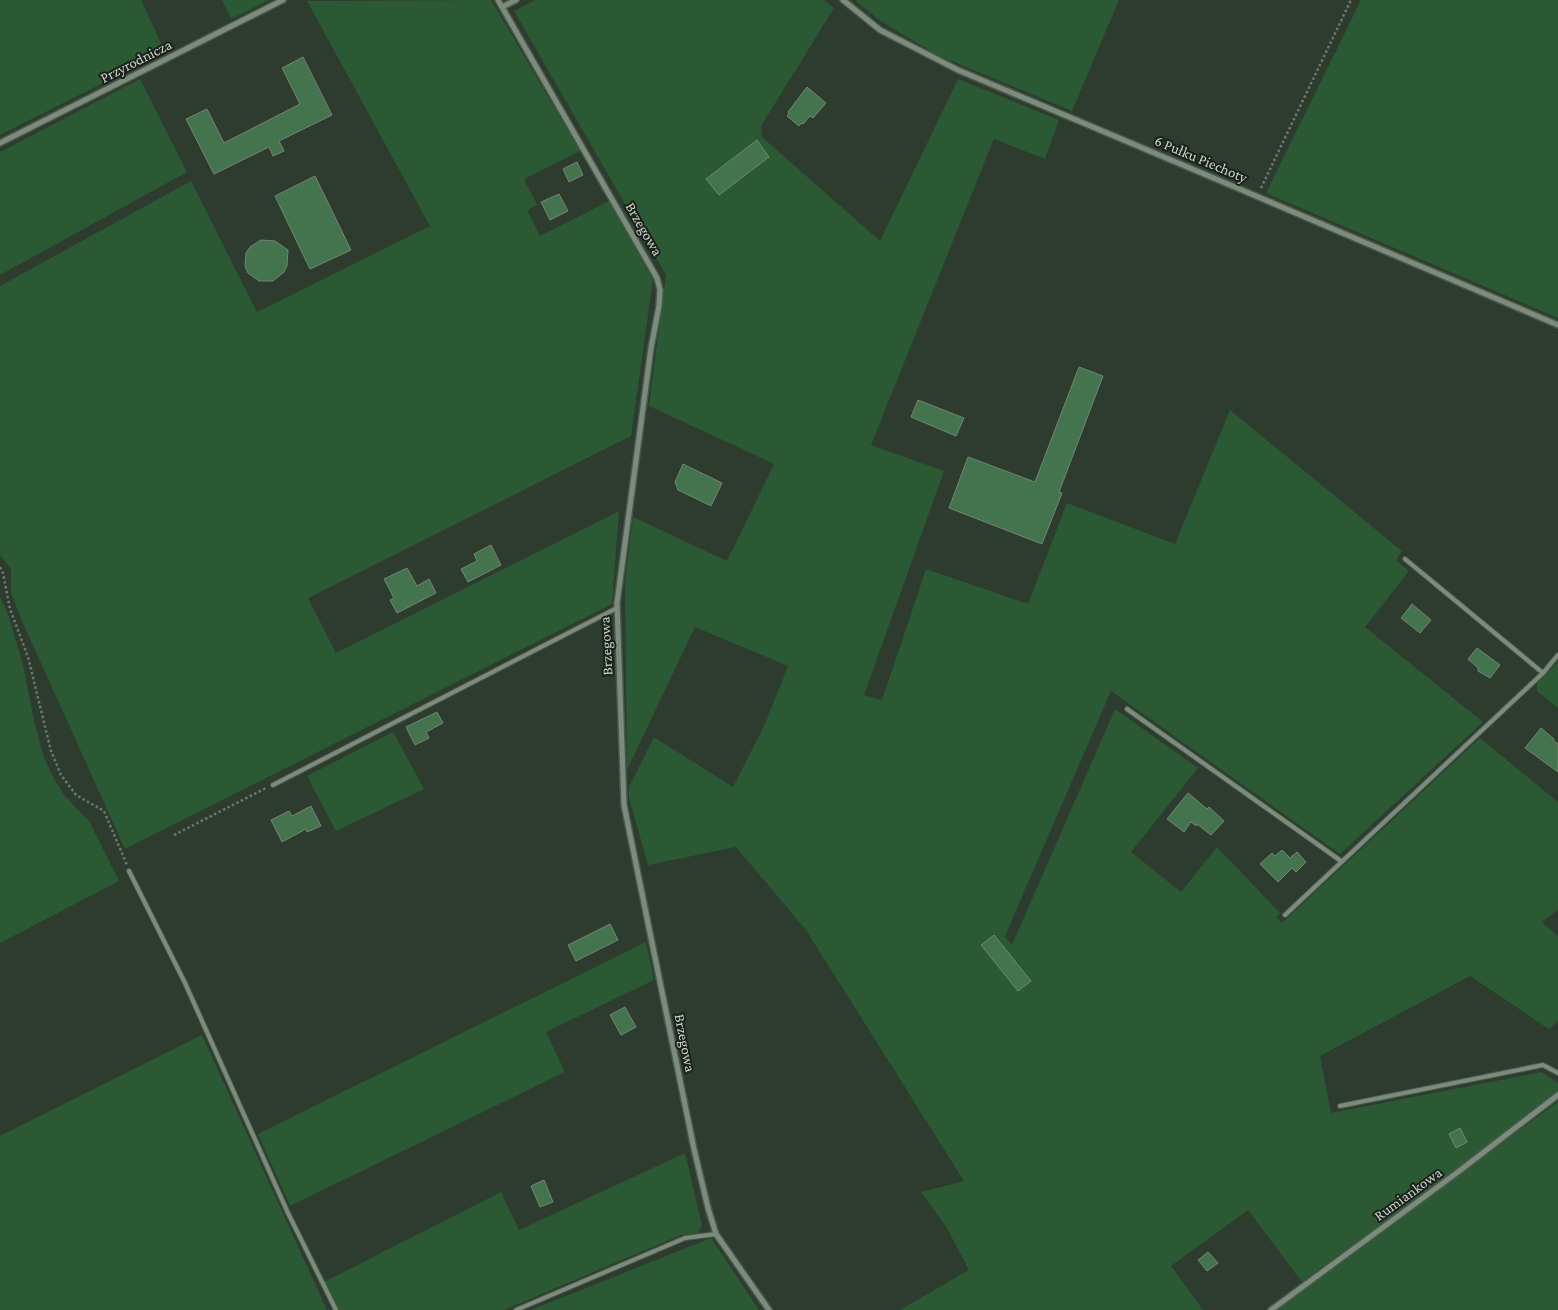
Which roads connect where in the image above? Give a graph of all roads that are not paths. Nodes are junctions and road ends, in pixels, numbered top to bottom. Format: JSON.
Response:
{"nodes":[{"id":1,"x":283,"y":0,"type":"edge"},
{"id":2,"x":498,"y":0,"type":"edge"},
{"id":3,"x":516,"y":0,"type":"edge"},
{"id":4,"x":843,"y":0,"type":"edge"},
{"id":5,"x":502,"y":7,"type":"junction"},
{"id":6,"x":0,"y":143,"type":"edge"},
{"id":7,"x":1558,"y":326,"type":"edge"},
{"id":8,"x":1404,"y":559,"type":"dead end"},
{"id":9,"x":617,"y":608,"type":"junction"},
{"id":10,"x":1558,"y":654,"type":"edge"},
{"id":11,"x":1543,"y":673,"type":"junction"},
{"id":12,"x":1127,"y":709,"type":"dead end"},
{"id":13,"x":273,"y":785,"type":"road end"},
{"id":14,"x":1341,"y":861,"type":"junction"},
{"id":15,"x":129,"y":871,"type":"road end"},
{"id":16,"x":1285,"y":915,"type":"dead end"},
{"id":17,"x":1558,"y":1073,"type":"edge"},
{"id":18,"x":1558,"y":1095,"type":"edge"},
{"id":19,"x":1340,"y":1106,"type":"dead end"},
{"id":20,"x":716,"y":1234,"type":"junction"},
{"id":21,"x":336,"y":1310,"type":"edge"},
{"id":22,"x":516,"y":1310,"type":"edge"},
{"id":23,"x":769,"y":1310,"type":"edge"},
{"id":24,"x":1270,"y":1310,"type":"edge"}],
"edges":[{"from":1,"to":6,"type":"street","name":"Przyrodnicza"},
{"from":2,"to":5,"type":"street","name":"Brzegowa"},
{"from":3,"to":5,"type":"street"},
{"from":4,"to":7,"type":"street","name":"6 Pułku Piechoty"},
{"from":5,"to":9,"type":"street","name":"Brzegowa"},
{"from":8,"to":11,"type":"lane"},
{"from":9,"to":13,"type":"lane"},
{"from":9,"to":20,"type":"street","name":"Brzegowa"},
{"from":10,"to":11,"type":"lane"},
{"from":11,"to":14,"type":"lane"},
{"from":12,"to":14,"type":"lane"},
{"from":14,"to":16,"type":"lane"},
{"from":15,"to":21,"type":"lane"},
{"from":17,"to":19,"type":"lane"},
{"from":18,"to":24,"type":"street","name":"Rumiankowa"},
{"from":20,"to":22,"type":"lane"},
{"from":20,"to":23,"type":"street","name":"Brzegowa"}]}
